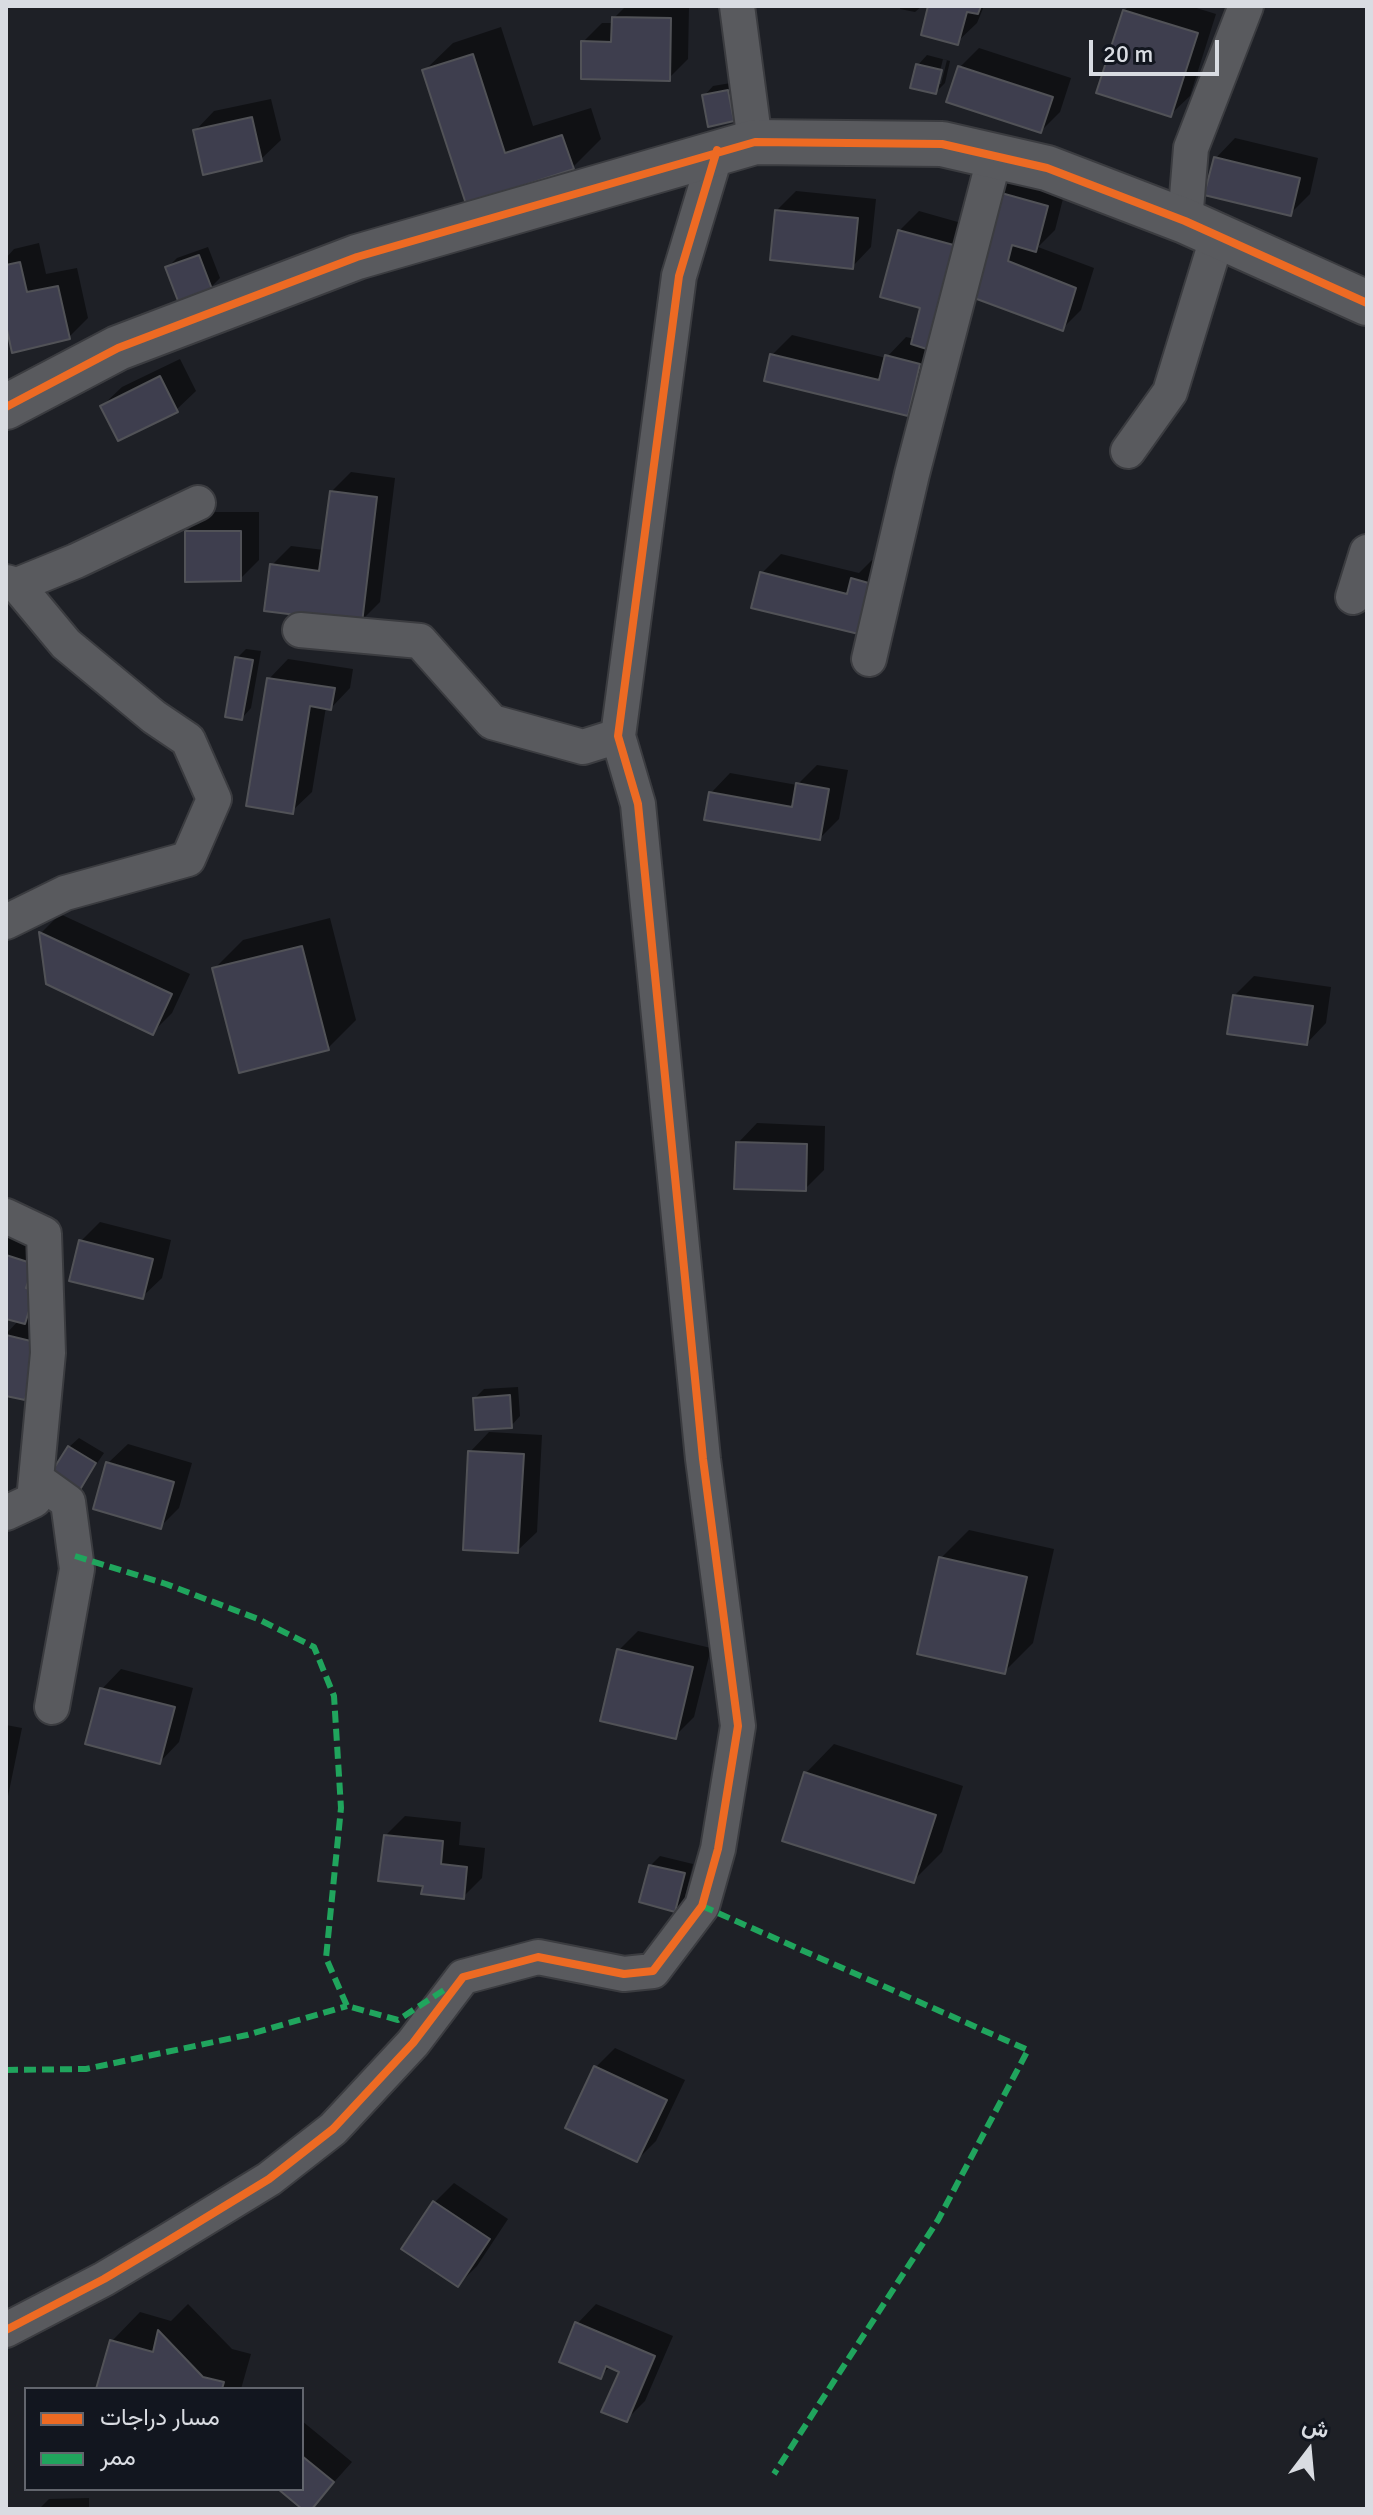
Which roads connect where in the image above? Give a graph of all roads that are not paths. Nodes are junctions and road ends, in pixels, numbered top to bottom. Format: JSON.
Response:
{"nodes":[{"id":1,"x":737,"y":6,"type":"edge"},
{"id":2,"x":1246,"y":6,"type":"edge"},
{"id":3,"x":736,"y":146,"type":"junction"},
{"id":4,"x":995,"y":155,"type":"junction"},
{"id":5,"x":1201,"y":228,"type":"junction"},
{"id":6,"x":1367,"y":303,"type":"edge"},
{"id":7,"x":6,"y":407,"type":"edge"},
{"id":8,"x":1128,"y":451,"type":"dead end"},
{"id":9,"x":198,"y":503,"type":"dead end"},
{"id":10,"x":1367,"y":552,"type":"edge"},
{"id":11,"x":11,"y":583,"type":"edge"},
{"id":12,"x":1353,"y":597,"type":"dead end"},
{"id":13,"x":300,"y":630,"type":"dead end"},
{"id":14,"x":869,"y":659,"type":"dead end"},
{"id":15,"x":618,"y":736,"type":"junction"},
{"id":16,"x":6,"y":922,"type":"edge"},
{"id":17,"x":6,"y":1216,"type":"edge"},
{"id":18,"x":36,"y":1479,"type":"junction"},
{"id":19,"x":6,"y":1513,"type":"edge"},
{"id":20,"x":52,"y":1707,"type":"dead end"},
{"id":21,"x":6,"y":2330,"type":"edge"}],
"edges":[{"from":1,"to":3,"type":"street"},
{"from":2,"to":5,"type":"street"},
{"from":3,"to":4,"type":"street"},
{"from":3,"to":7,"type":"street"},
{"from":3,"to":15,"type":"street"},
{"from":4,"to":5,"type":"street"},
{"from":4,"to":14,"type":"street"},
{"from":5,"to":6,"type":"street"},
{"from":5,"to":8,"type":"street"},
{"from":9,"to":11,"type":"street"},
{"from":10,"to":12,"type":"street"},
{"from":11,"to":16,"type":"street"},
{"from":13,"to":15,"type":"street"},
{"from":15,"to":21,"type":"street"},
{"from":17,"to":18,"type":"street"},
{"from":18,"to":19,"type":"street"},
{"from":18,"to":20,"type":"street"}]}
